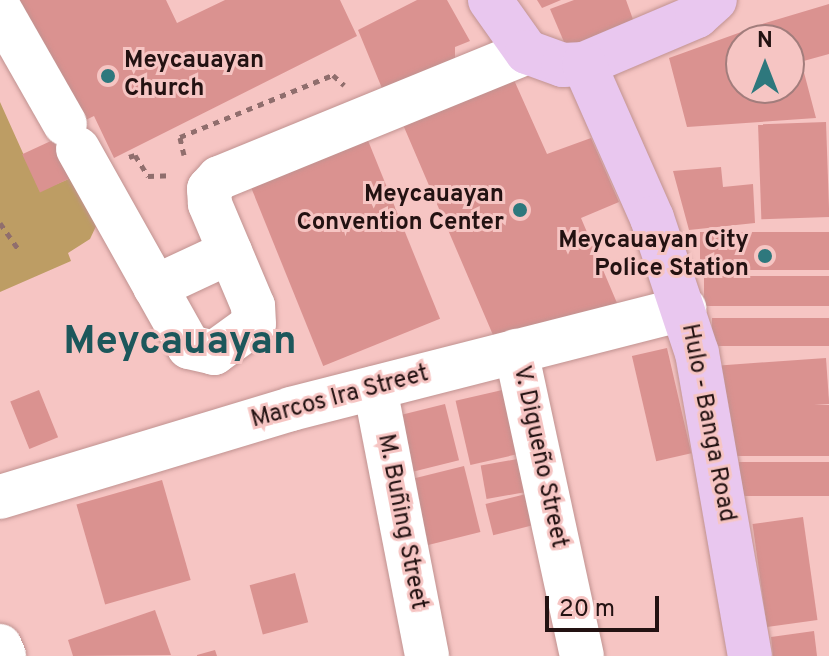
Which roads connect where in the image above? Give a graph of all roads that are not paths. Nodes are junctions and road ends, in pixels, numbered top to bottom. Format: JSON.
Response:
{"nodes":[{"id":1,"x":490,"y":0,"type":"edge"},
{"id":2,"x":715,"y":0,"type":"edge"},
{"id":3,"x":0,"y":10,"type":"edge"},
{"id":4,"x":527,"y":52,"type":"junction"},
{"id":5,"x":584,"y":64,"type":"junction"},
{"id":6,"x":230,"y":252,"type":"junction"},
{"id":7,"x":155,"y":287,"type":"junction"},
{"id":8,"x":684,"y":309,"type":"junction"},
{"id":9,"x":516,"y":351,"type":"junction"},
{"id":10,"x":375,"y":388,"type":"junction"},
{"id":11,"x":0,"y":497,"type":"edge"},
{"id":12,"x":0,"y":646,"type":"edge"},
{"id":13,"x":4,"y":656,"type":"edge"},
{"id":14,"x":427,"y":656,"type":"edge"},
{"id":15,"x":582,"y":656,"type":"edge"},
{"id":16,"x":750,"y":656,"type":"edge"}],
"edges":[{"from":1,"to":4,"type":"main road"},
{"from":2,"to":5,"type":"main road"},
{"from":3,"to":7,"type":"street"},
{"from":4,"to":5,"type":"main road"},
{"from":4,"to":6,"type":"street"},
{"from":5,"to":8,"type":"main road","name":"Hulo - Banga Road"},
{"from":6,"to":7,"type":"street"},
{"from":6,"to":7,"type":"street"},
{"from":8,"to":9,"type":"street","name":"Marcos Ira Street"},
{"from":8,"to":16,"type":"main road","name":"Hulo - Banga Road"},
{"from":9,"to":10,"type":"street","name":"Marcos Ira Street"},
{"from":9,"to":15,"type":"street","name":"V. Digueño Street"},
{"from":10,"to":11,"type":"street","name":"Marcos Ira Street"},
{"from":10,"to":14,"type":"street","name":"M. Buñing Street"},
{"from":12,"to":13,"type":"street"}]}
